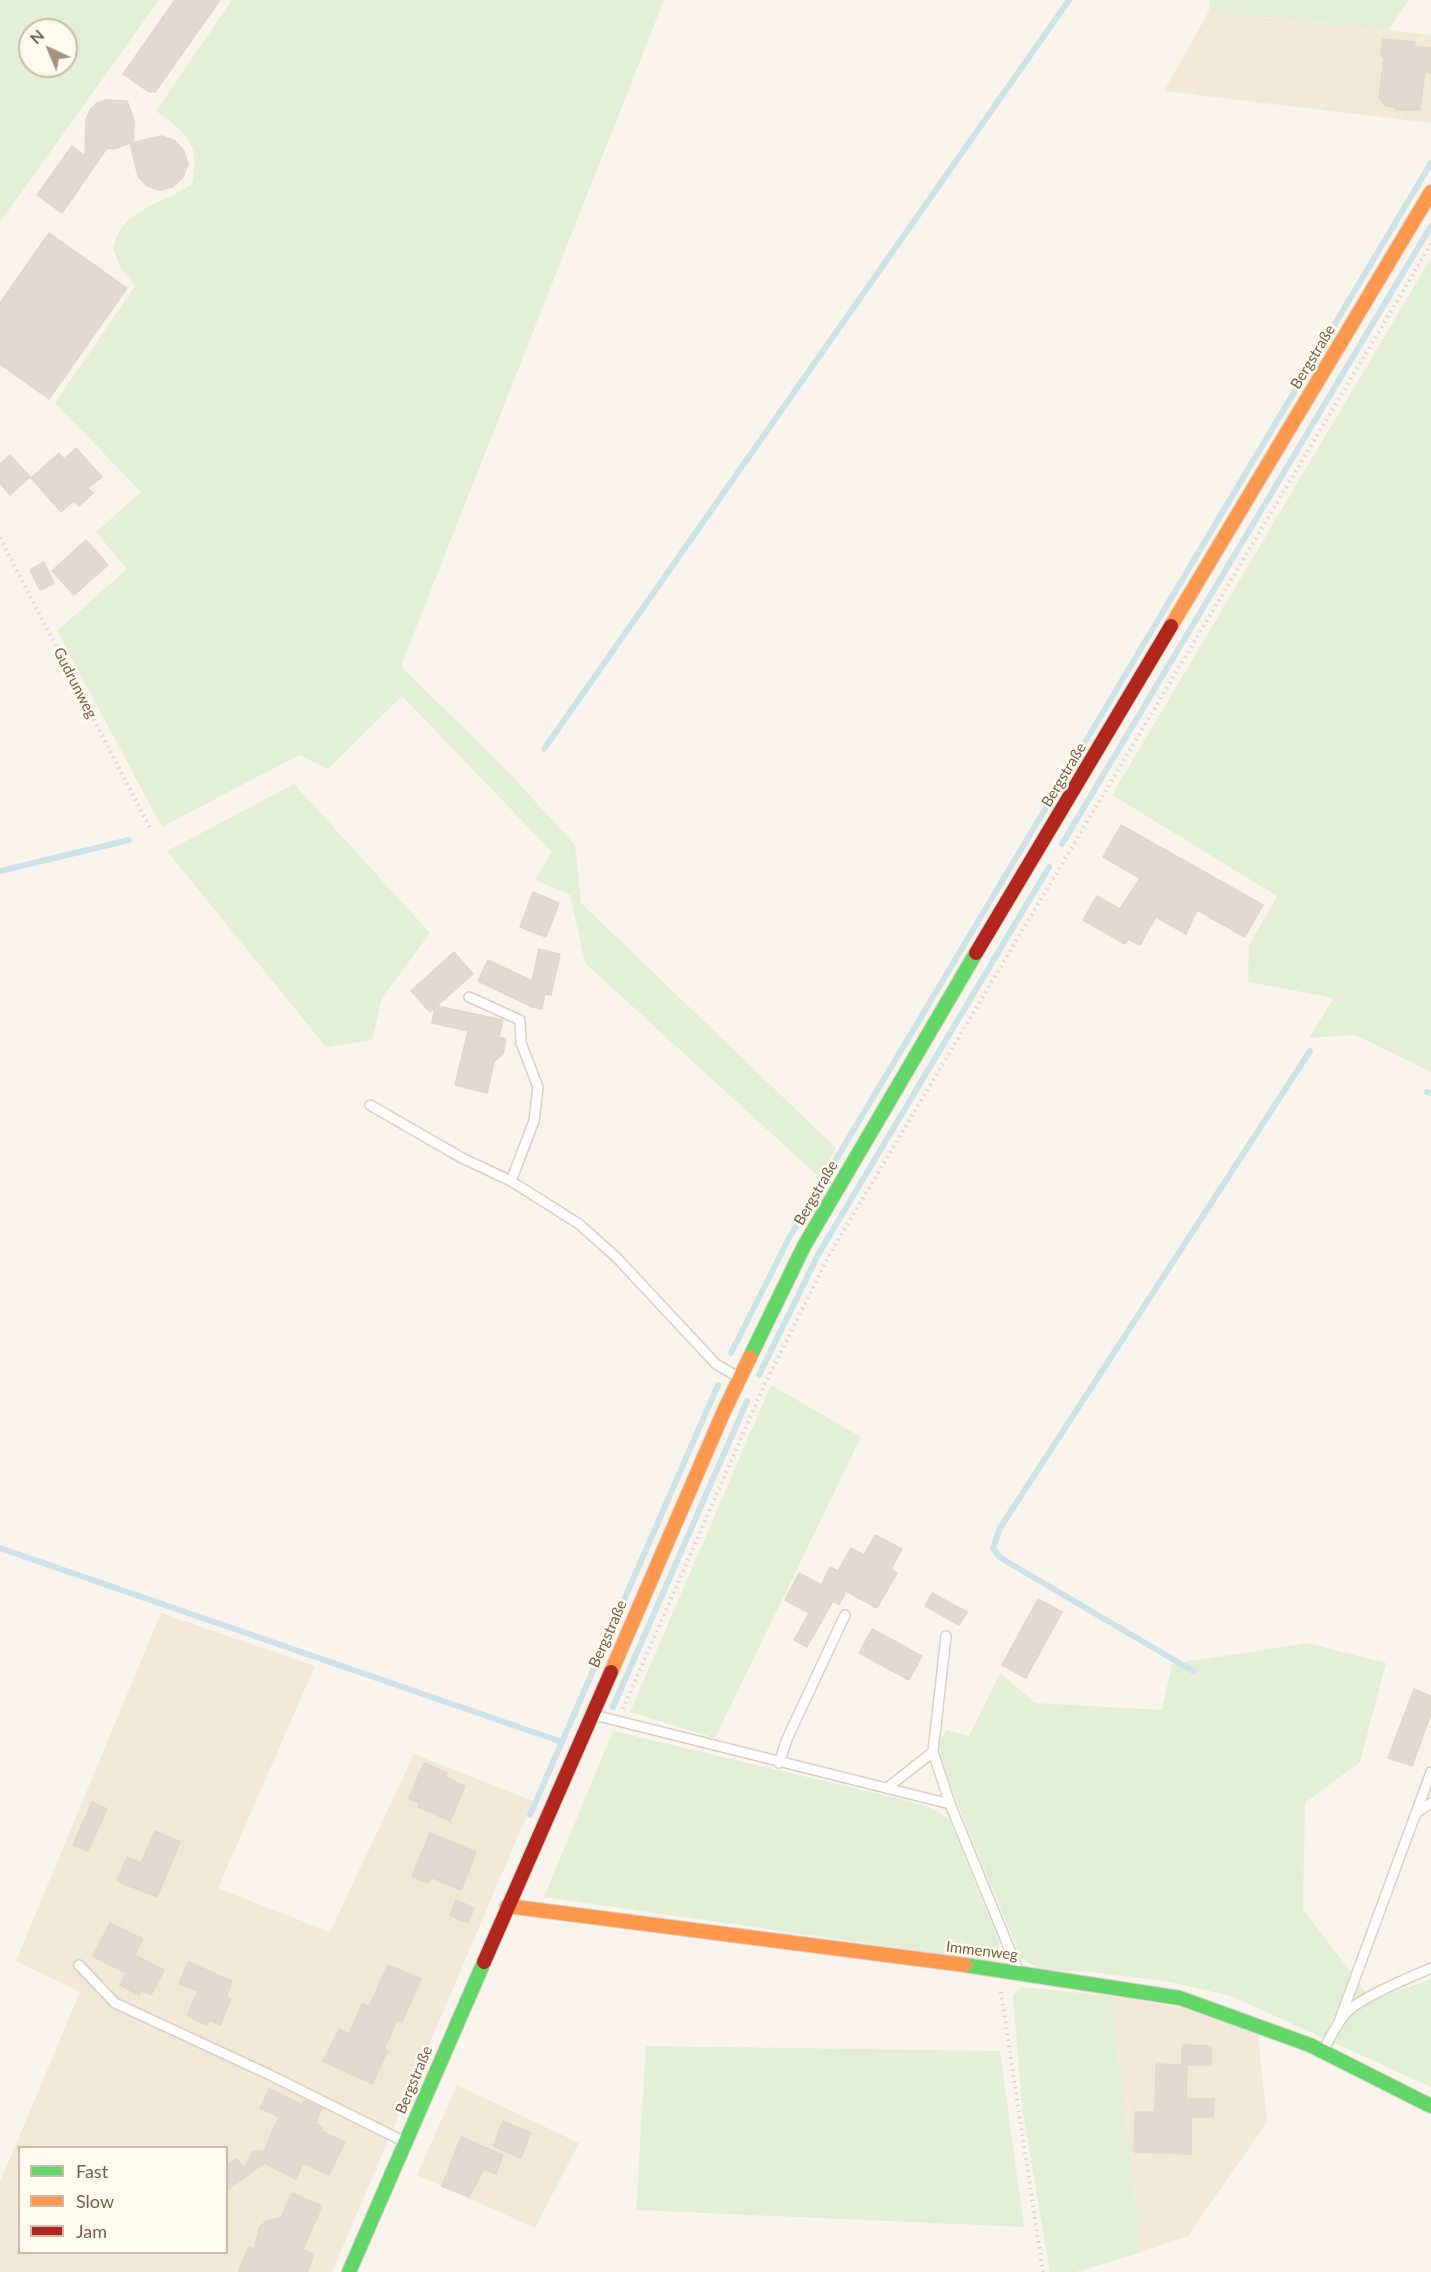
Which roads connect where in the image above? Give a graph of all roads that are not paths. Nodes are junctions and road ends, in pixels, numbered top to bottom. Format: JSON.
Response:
{"nodes":[{"id":1,"x":1431,"y":192,"type":"edge"},
{"id":2,"x":469,"y":997,"type":"dead end"},
{"id":3,"x":370,"y":1105,"type":"dead end"},
{"id":4,"x":512,"y":1181,"type":"junction"},
{"id":5,"x":740,"y":1377,"type":"junction"},
{"id":6,"x":845,"y":1615,"type":"dead end"},
{"id":7,"x":946,"y":1636,"type":"dead end"},
{"id":8,"x":591,"y":1714,"type":"junction"},
{"id":9,"x":933,"y":1752,"type":"junction"},
{"id":10,"x":779,"y":1762,"type":"junction"},
{"id":11,"x":1431,"y":1772,"type":"edge"},
{"id":12,"x":887,"y":1788,"type":"junction"},
{"id":13,"x":1431,"y":1803,"type":"edge"},
{"id":14,"x":950,"y":1804,"type":"junction"},
{"id":15,"x":1416,"y":1813,"type":"junction"},
{"id":16,"x":507,"y":1906,"type":"junction"},
{"id":17,"x":79,"y":1965,"type":"dead end"},
{"id":18,"x":1431,"y":1968,"type":"edge"},
{"id":19,"x":1018,"y":1972,"type":"junction"},
{"id":20,"x":1340,"y":2019,"type":"junction"},
{"id":21,"x":1323,"y":2051,"type":"junction"},
{"id":22,"x":1431,"y":2106,"type":"edge"},
{"id":23,"x":405,"y":2142,"type":"junction"},
{"id":24,"x":349,"y":2272,"type":"edge"}],
"edges":[{"from":1,"to":5,"type":"street","name":"Bergstraße"},
{"from":2,"to":4,"type":"lane"},
{"from":3,"to":4,"type":"lane"},
{"from":4,"to":5,"type":"lane"},
{"from":5,"to":8,"type":"street","name":"Bergstraße"},
{"from":6,"to":10,"type":"lane"},
{"from":7,"to":9,"type":"lane"},
{"from":8,"to":10,"type":"lane"},
{"from":8,"to":16,"type":"street","name":"Bergstraße"},
{"from":9,"to":12,"type":"lane"},
{"from":9,"to":14,"type":"lane"},
{"from":10,"to":12,"type":"lane"},
{"from":11,"to":15,"type":"lane"},
{"from":12,"to":14,"type":"lane"},
{"from":13,"to":15,"type":"lane"},
{"from":14,"to":19,"type":"lane"},
{"from":15,"to":20,"type":"lane"},
{"from":16,"to":19,"type":"street","name":"Immenweg"},
{"from":16,"to":23,"type":"street","name":"Bergstraße"},
{"from":17,"to":23,"type":"lane"},
{"from":18,"to":20,"type":"lane"},
{"from":19,"to":21,"type":"street","name":"Immenweg"},
{"from":20,"to":21,"type":"lane"},
{"from":21,"to":22,"type":"street","name":"Immenweg"},
{"from":23,"to":24,"type":"street","name":"Bergstraße"}]}
